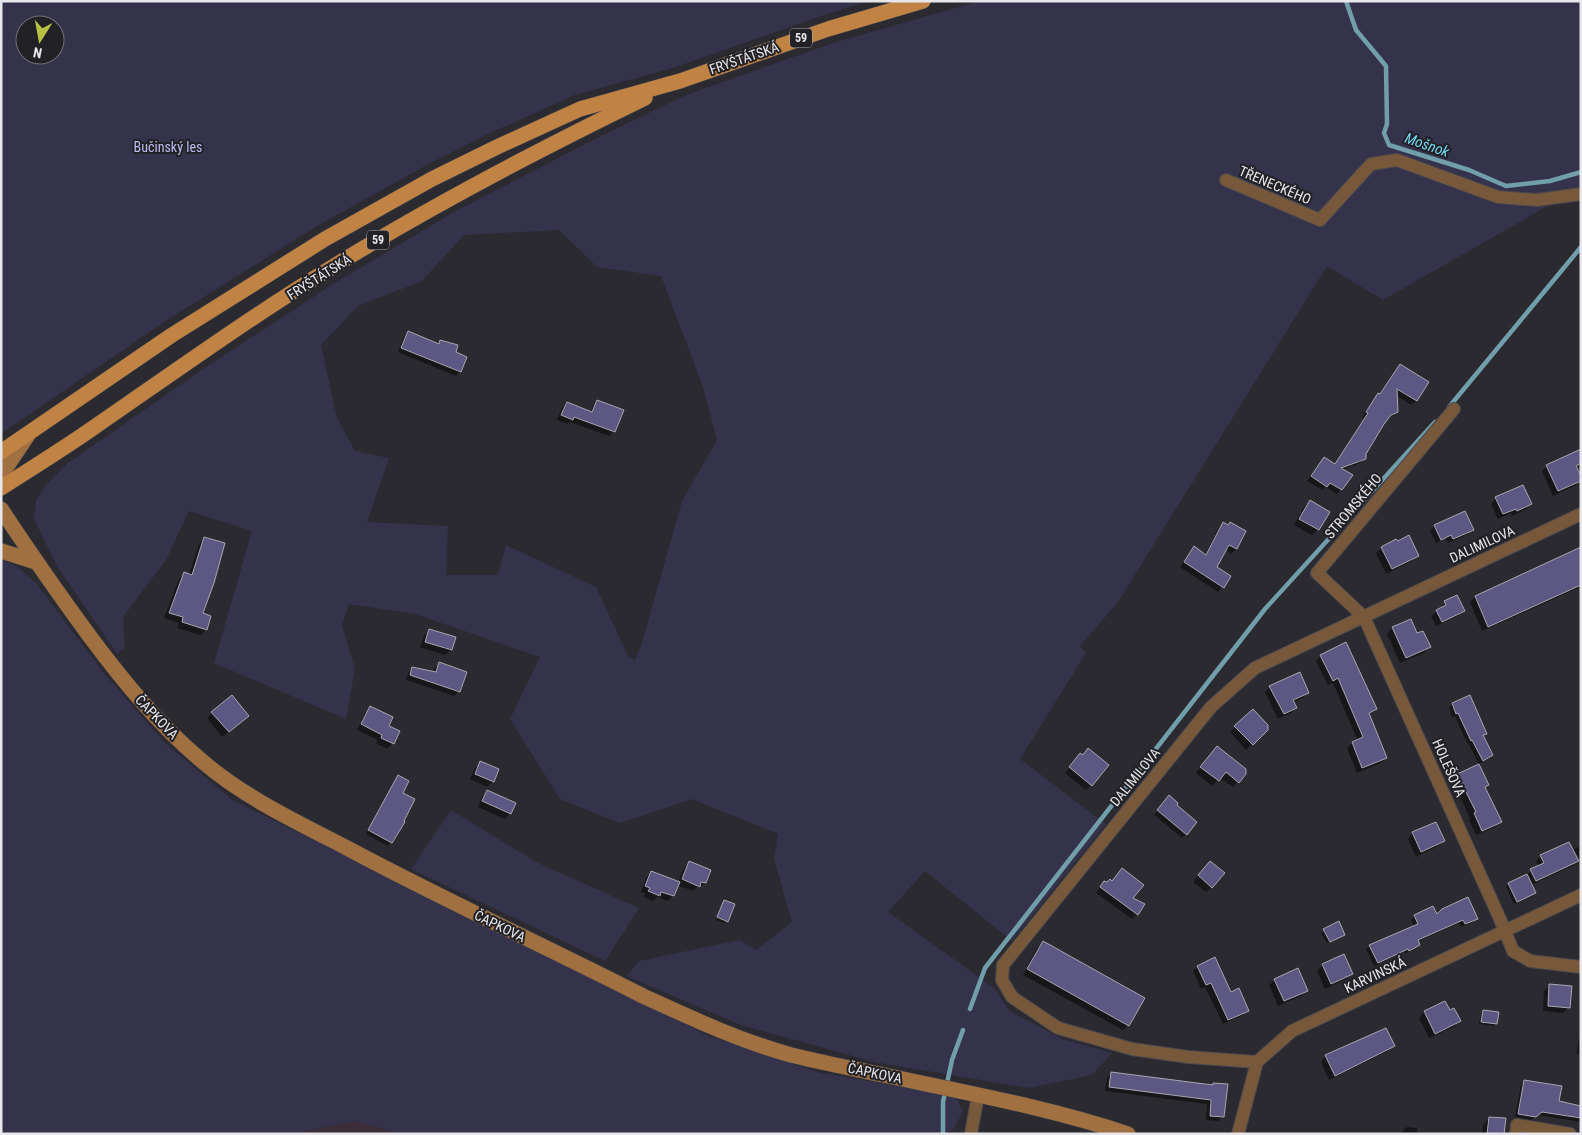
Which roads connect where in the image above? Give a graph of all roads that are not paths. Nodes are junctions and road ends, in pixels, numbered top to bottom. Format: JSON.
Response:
{"nodes":[{"id":1,"x":924,"y":1,"type":"edge"},
{"id":2,"x":680,"y":81,"type":"junction"},
{"id":3,"x":1226,"y":180,"type":"dead end"},
{"id":4,"x":1581,"y":194,"type":"edge"},
{"id":5,"x":1454,"y":408,"type":"dead end"},
{"id":6,"x":28,"y":434,"type":"junction"},
{"id":7,"x":1,"y":452,"type":"edge"},
{"id":8,"x":1,"y":475,"type":"edge"},
{"id":9,"x":1,"y":488,"type":"edge"},
{"id":10,"x":1,"y":509,"type":"edge"},
{"id":11,"x":1581,"y":514,"type":"edge"},
{"id":12,"x":1,"y":551,"type":"edge"},
{"id":13,"x":36,"y":562,"type":"junction"},
{"id":14,"x":1364,"y":617,"type":"junction"},
{"id":15,"x":1581,"y":895,"type":"edge"},
{"id":16,"x":1506,"y":931,"type":"junction"},
{"id":17,"x":1581,"y":967,"type":"edge"},
{"id":18,"x":1257,"y":1062,"type":"junction"},
{"id":19,"x":978,"y":1095,"type":"junction"},
{"id":20,"x":971,"y":1134,"type":"edge"},
{"id":21,"x":1128,"y":1134,"type":"edge"},
{"id":22,"x":1238,"y":1134,"type":"edge"},
{"id":23,"x":1516,"y":1134,"type":"edge"},
{"id":24,"x":1570,"y":1134,"type":"edge"}],
"edges":[{"from":1,"to":2,"type":"main road","name":"FRYŠTÁTSKÁ","number":"59"},
{"from":2,"to":6,"type":"main road","name":"FRYŠTÁTSKÁ","number":"59"},
{"from":2,"to":9,"type":"main road","name":"FRYŠTÁTSKÁ","number":"59"},
{"from":3,"to":4,"type":"street","name":"TŘENECKÉHO"},
{"from":5,"to":14,"type":"street","name":"STROMSKÉHO"},
{"from":6,"to":7,"type":"main road","name":"FRYŠTÁTSKÁ","number":"59"},
{"from":6,"to":8,"type":"street"},
{"from":10,"to":13,"type":"street","name":"ČAPKOVA"},
{"from":11,"to":14,"type":"street","name":"DALIMILOVA"},
{"from":12,"to":13,"type":"street"},
{"from":13,"to":19,"type":"street","name":"ČAPKOVA"},
{"from":14,"to":16,"type":"street","name":"HOLEŠOVA"},
{"from":14,"to":18,"type":"street","name":"DALIMILOVA"},
{"from":15,"to":16,"type":"street","name":"KARVINSKÁ"},
{"from":16,"to":17,"type":"street","name":"HOLEŠOVA"},
{"from":16,"to":18,"type":"street","name":"KARVINSKÁ"},
{"from":18,"to":22,"type":"street"},
{"from":19,"to":20,"type":"street"},
{"from":19,"to":21,"type":"street","name":"ČAPKOVA"},
{"from":23,"to":24,"type":"street"}]}
